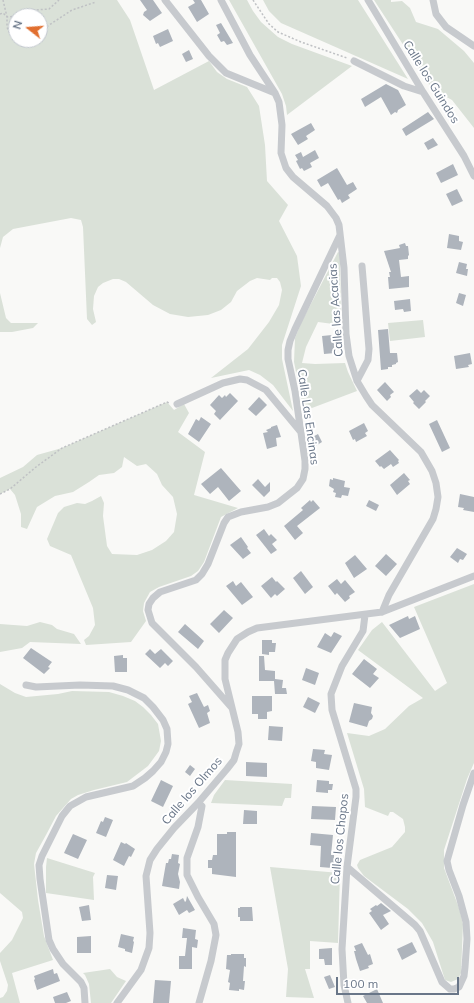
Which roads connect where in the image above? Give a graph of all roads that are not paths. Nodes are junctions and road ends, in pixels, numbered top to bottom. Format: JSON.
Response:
{"nodes":[{"id":1,"x":165,"y":0,"type":"edge"},
{"id":2,"x":221,"y":0,"type":"edge"},
{"id":3,"x":368,"y":0,"type":"edge"},
{"id":4,"x":433,"y":0,"type":"edge"},
{"id":5,"x":474,"y":46,"type":"edge"},
{"id":6,"x":354,"y":61,"type":"road end"},
{"id":7,"x":423,"y":92,"type":"junction"},
{"id":8,"x":275,"y":93,"type":"junction"},
{"id":9,"x":474,"y":176,"type":"edge"},
{"id":10,"x":340,"y":234,"type":"junction"},
{"id":11,"x":362,"y":266,"type":"dead end"},
{"id":12,"x":357,"y":381,"type":"junction"},
{"id":13,"x":177,"y":404,"type":"road end"},
{"id":14,"x":300,"y":431,"type":"junction"},
{"id":15,"x":474,"y":576,"type":"edge"},
{"id":16,"x":382,"y":612,"type":"junction"},
{"id":17,"x":365,"y":615,"type":"junction"},
{"id":18,"x":26,"y":685,"type":"dead end"},
{"id":19,"x":233,"y":710,"type":"junction"},
{"id":20,"x":474,"y":774,"type":"edge"},
{"id":21,"x":198,"y":803,"type":"junction"},
{"id":22,"x":347,"y":867,"type":"junction"},
{"id":23,"x":85,"y":1003,"type":"edge"},
{"id":24,"x":117,"y":1003,"type":"edge"},
{"id":25,"x":199,"y":1003,"type":"edge"},
{"id":26,"x":348,"y":1003,"type":"edge"}],
"edges":[{"from":1,"to":8,"type":"street"},
{"from":2,"to":8,"type":"street","name":"Calle las Acacias"},
{"from":3,"to":7,"type":"street","name":"Calle los Guindos"},
{"from":4,"to":5,"type":"street"},
{"from":6,"to":7,"type":"street"},
{"from":7,"to":9,"type":"street","name":"Calle los Guindos"},
{"from":8,"to":10,"type":"street","name":"Calle las Acacias"},
{"from":10,"to":12,"type":"street","name":"Calle las Acacias"},
{"from":10,"to":14,"type":"street","name":"Calle Las Encinas"},
{"from":11,"to":12,"type":"street"},
{"from":12,"to":16,"type":"street","name":"Calle las Acacias"},
{"from":13,"to":14,"type":"street"},
{"from":14,"to":19,"type":"street","name":"Calle Las Encinas"},
{"from":15,"to":16,"type":"street","name":"Calle los Olmos"},
{"from":16,"to":17,"type":"street","name":"Calle los Olmos"},
{"from":17,"to":19,"type":"street","name":"Calle los Olmos"},
{"from":17,"to":22,"type":"street","name":"Calle los Chopos"},
{"from":18,"to":23,"type":"street"},
{"from":19,"to":21,"type":"street","name":"Calle los Olmos"},
{"from":20,"to":22,"type":"street"},
{"from":21,"to":24,"type":"street","name":"Calle los Olmos"},
{"from":21,"to":25,"type":"street"},
{"from":22,"to":26,"type":"street","name":"Calle los Chopos"}]}
